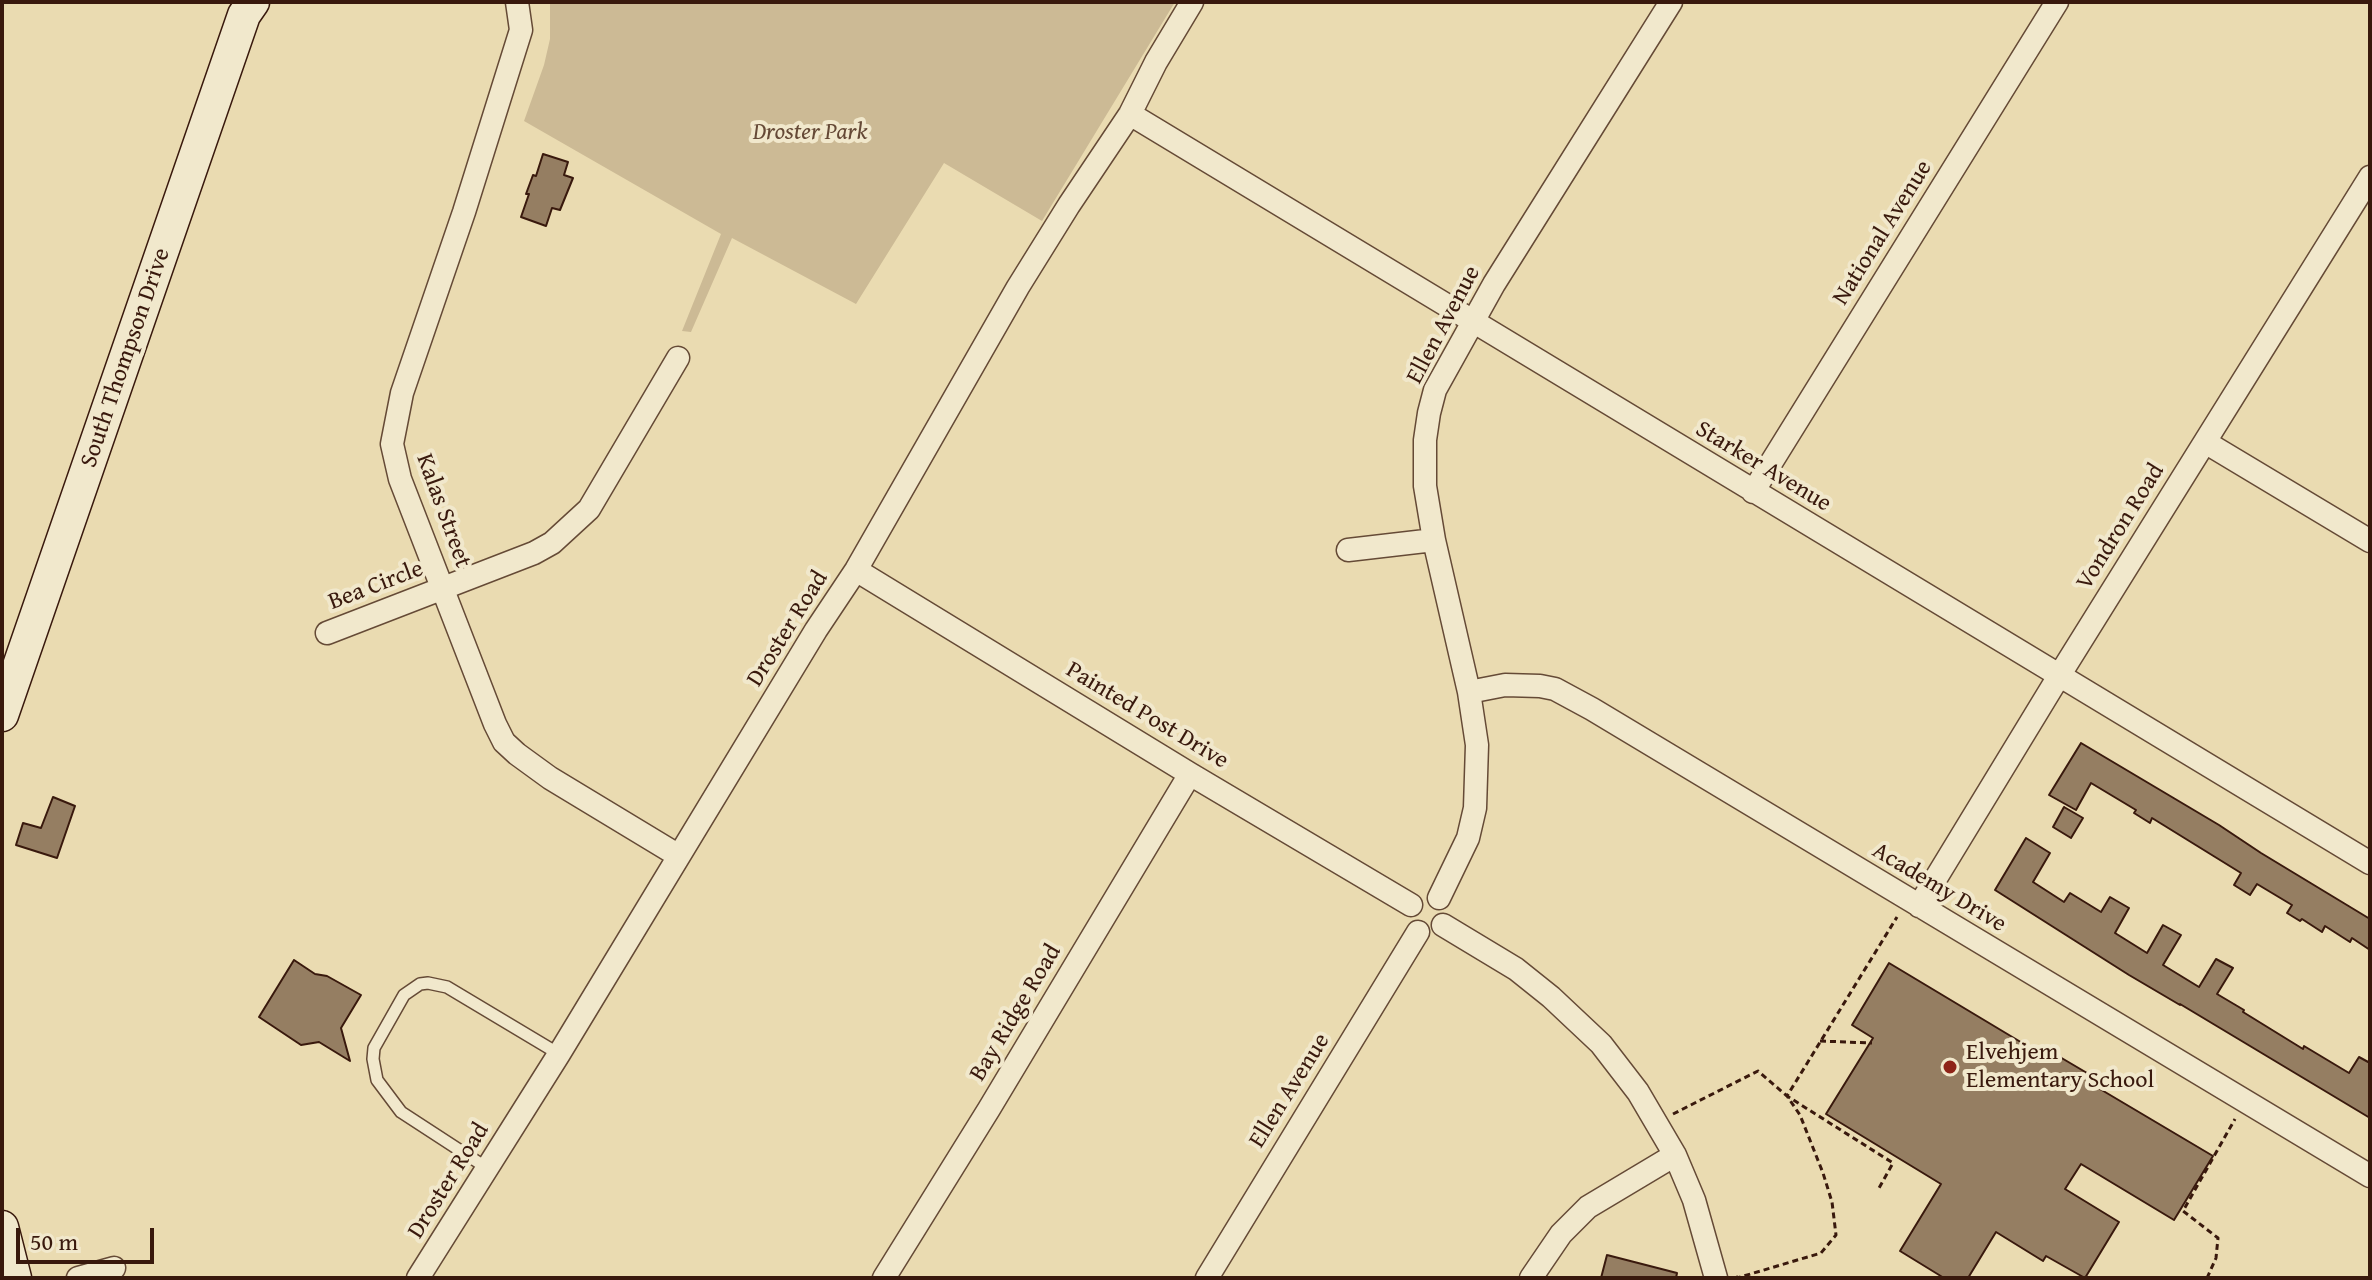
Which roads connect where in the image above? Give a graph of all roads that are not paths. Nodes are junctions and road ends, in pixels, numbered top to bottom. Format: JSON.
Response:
{"nodes":[{"id":1,"x":253,"y":2,"type":"edge"},
{"id":2,"x":517,"y":2,"type":"edge"},
{"id":3,"x":1192,"y":2,"type":"edge"},
{"id":4,"x":1671,"y":2,"type":"edge"},
{"id":5,"x":2057,"y":2,"type":"edge"},
{"id":6,"x":1130,"y":114,"type":"junction"},
{"id":7,"x":2370,"y":177,"type":"edge"},
{"id":8,"x":2361,"y":210,"type":"edge"},
{"id":9,"x":1473,"y":323,"type":"junction"},
{"id":10,"x":678,"y":358,"type":"dead end"},
{"id":11,"x":2205,"y":442,"type":"junction"},
{"id":12,"x":1753,"y":492,"type":"junction"},
{"id":13,"x":1434,"y":540,"type":"junction"},
{"id":14,"x":2370,"y":541,"type":"edge"},
{"id":15,"x":1348,"y":550,"type":"dead end"},
{"id":16,"x":856,"y":570,"type":"junction"},
{"id":17,"x":444,"y":588,"type":"junction"},
{"id":18,"x":327,"y":633,"type":"dead end"},
{"id":19,"x":2059,"y":676,"type":"junction"},
{"id":20,"x":1469,"y":692,"type":"junction"},
{"id":21,"x":2,"y":715,"type":"edge"},
{"id":22,"x":1190,"y":774,"type":"junction"},
{"id":23,"x":679,"y":856,"type":"junction"},
{"id":24,"x":2370,"y":863,"type":"edge"},
{"id":25,"x":1439,"y":898,"type":"junction"},
{"id":26,"x":1411,"y":905,"type":"junction"},
{"id":27,"x":1919,"y":906,"type":"junction"},
{"id":28,"x":1443,"y":925,"type":"junction"},
{"id":29,"x":1418,"y":932,"type":"junction"},
{"id":30,"x":559,"y":1054,"type":"junction"},
{"id":31,"x":1675,"y":1155,"type":"junction"},
{"id":32,"x":487,"y":1168,"type":"junction"},
{"id":33,"x":2370,"y":1176,"type":"edge"},
{"id":34,"x":2,"y":1227,"type":"edge"},
{"id":35,"x":114,"y":1268,"type":"dead end"},
{"id":36,"x":1725,"y":1272,"type":"edge"},
{"id":37,"x":15,"y":1278,"type":"edge"},
{"id":38,"x":78,"y":1278,"type":"edge"},
{"id":39,"x":418,"y":1278,"type":"edge"},
{"id":40,"x":884,"y":1278,"type":"edge"},
{"id":41,"x":1207,"y":1278,"type":"edge"},
{"id":42,"x":1531,"y":1278,"type":"edge"}],
"edges":[{"from":1,"to":21,"type":"street","name":"South Thompson Drive"},
{"from":2,"to":17,"type":"street","name":"Kalas Street"},
{"from":3,"to":6,"type":"street","name":"Droster Road"},
{"from":4,"to":9,"type":"street","name":"Ellen Avenue"},
{"from":5,"to":12,"type":"street","name":"National Avenue"},
{"from":6,"to":9,"type":"street","name":"Starker Avenue"},
{"from":6,"to":16,"type":"street","name":"Droster Road"},
{"from":7,"to":8,"type":"street","name":"Vondron Road"},
{"from":8,"to":11,"type":"street","name":"Vondron Road"},
{"from":9,"to":12,"type":"street","name":"Starker Avenue"},
{"from":9,"to":13,"type":"street","name":"Ellen Avenue"},
{"from":10,"to":17,"type":"street","name":"Bea Circle"},
{"from":11,"to":14,"type":"street"},
{"from":11,"to":19,"type":"street","name":"Vondron Road"},
{"from":12,"to":19,"type":"street","name":"Starker Avenue"},
{"from":13,"to":15,"type":"street"},
{"from":13,"to":20,"type":"street","name":"Ellen Avenue"},
{"from":16,"to":22,"type":"street","name":"Painted Post Drive"},
{"from":16,"to":23,"type":"street","name":"Droster Road"},
{"from":17,"to":18,"type":"street","name":"Bea Circle"},
{"from":17,"to":23,"type":"street","name":"Kalas Street"},
{"from":19,"to":24,"type":"street","name":"Starker Avenue"},
{"from":19,"to":27,"type":"street","name":"Vondron Road"},
{"from":20,"to":25,"type":"street","name":"Ellen Avenue"},
{"from":20,"to":27,"type":"street","name":"Academy Drive"},
{"from":22,"to":26,"type":"street","name":"Painted Post Drive"},
{"from":22,"to":40,"type":"street","name":"Bay Ridge Road"},
{"from":23,"to":30,"type":"street","name":"Droster Road"},
{"from":25,"to":26,"type":"street"},
{"from":25,"to":28,"type":"street"},
{"from":26,"to":29,"type":"street"},
{"from":27,"to":33,"type":"street","name":"Academy Drive"},
{"from":28,"to":29,"type":"street"},
{"from":28,"to":31,"type":"street"},
{"from":29,"to":41,"type":"street","name":"Ellen Avenue"},
{"from":30,"to":32,"type":"street","name":"Droster Road"},
{"from":30,"to":32,"type":"lane"},
{"from":31,"to":36,"type":"street"},
{"from":31,"to":42,"type":"street"},
{"from":32,"to":39,"type":"street","name":"Droster Road"},
{"from":34,"to":37,"type":"street"},
{"from":35,"to":38,"type":"street"}]}
